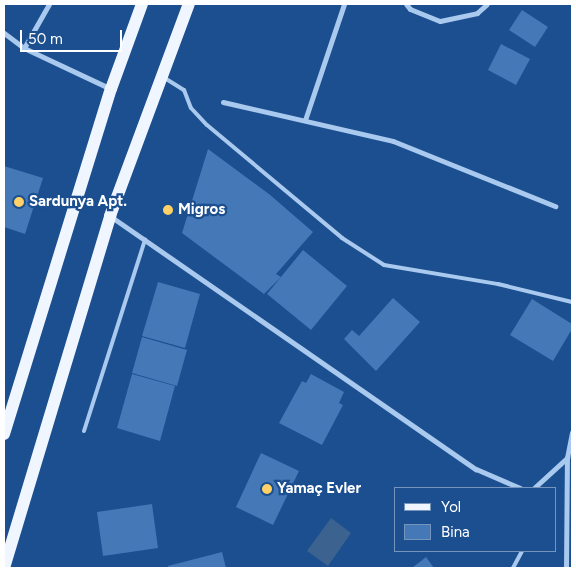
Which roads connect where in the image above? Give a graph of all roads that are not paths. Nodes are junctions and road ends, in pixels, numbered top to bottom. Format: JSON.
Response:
{"nodes":[{"id":1,"x":49,"y":4,"type":"edge"},
{"id":2,"x":142,"y":4,"type":"edge"},
{"id":3,"x":189,"y":4,"type":"edge"},
{"id":4,"x":344,"y":4,"type":"edge"},
{"id":5,"x":406,"y":4,"type":"edge"},
{"id":6,"x":487,"y":4,"type":"edge"},
{"id":7,"x":4,"y":33,"type":"edge"},
{"id":8,"x":24,"y":48,"type":"junction"},
{"id":9,"x":160,"y":76,"type":"junction"},
{"id":10,"x":110,"y":89,"type":"junction"},
{"id":11,"x":223,"y":102,"type":"dead end"},
{"id":12,"x":305,"y":120,"type":"junction"},
{"id":13,"x":555,"y":206,"type":"dead end"},
{"id":14,"x":110,"y":216,"type":"junction"},
{"id":15,"x":145,"y":240,"type":"junction"},
{"id":16,"x":572,"y":302,"type":"edge"},
{"id":17,"x":84,"y":431,"type":"dead end"},
{"id":18,"x":572,"y":432,"type":"edge"},
{"id":19,"x":4,"y":434,"type":"edge"},
{"id":20,"x":570,"y":458,"type":"edge"},
{"id":21,"x":518,"y":487,"type":"edge"},
{"id":22,"x":535,"y":487,"type":"edge"},
{"id":23,"x":521,"y":552,"type":"edge"},
{"id":24,"x":4,"y":568,"type":"edge"},
{"id":25,"x":513,"y":568,"type":"edge"},
{"id":26,"x":566,"y":568,"type":"edge"}],
"edges":[{"from":1,"to":8,"type":"street"},
{"from":2,"to":10,"type":"main road"},
{"from":3,"to":9,"type":"main road"},
{"from":4,"to":12,"type":"street"},
{"from":5,"to":6,"type":"street"},
{"from":7,"to":8,"type":"street"},
{"from":8,"to":10,"type":"street"},
{"from":9,"to":14,"type":"main road"},
{"from":9,"to":16,"type":"lane"},
{"from":10,"to":19,"type":"main road"},
{"from":11,"to":12,"type":"street"},
{"from":12,"to":13,"type":"street"},
{"from":14,"to":15,"type":"street"},
{"from":14,"to":24,"type":"main road"},
{"from":15,"to":17,"type":"lane"},
{"from":15,"to":21,"type":"street"},
{"from":18,"to":20,"type":"street"},
{"from":20,"to":22,"type":"street"},
{"from":20,"to":26,"type":"street"},
{"from":23,"to":25,"type":"lane"}]}
